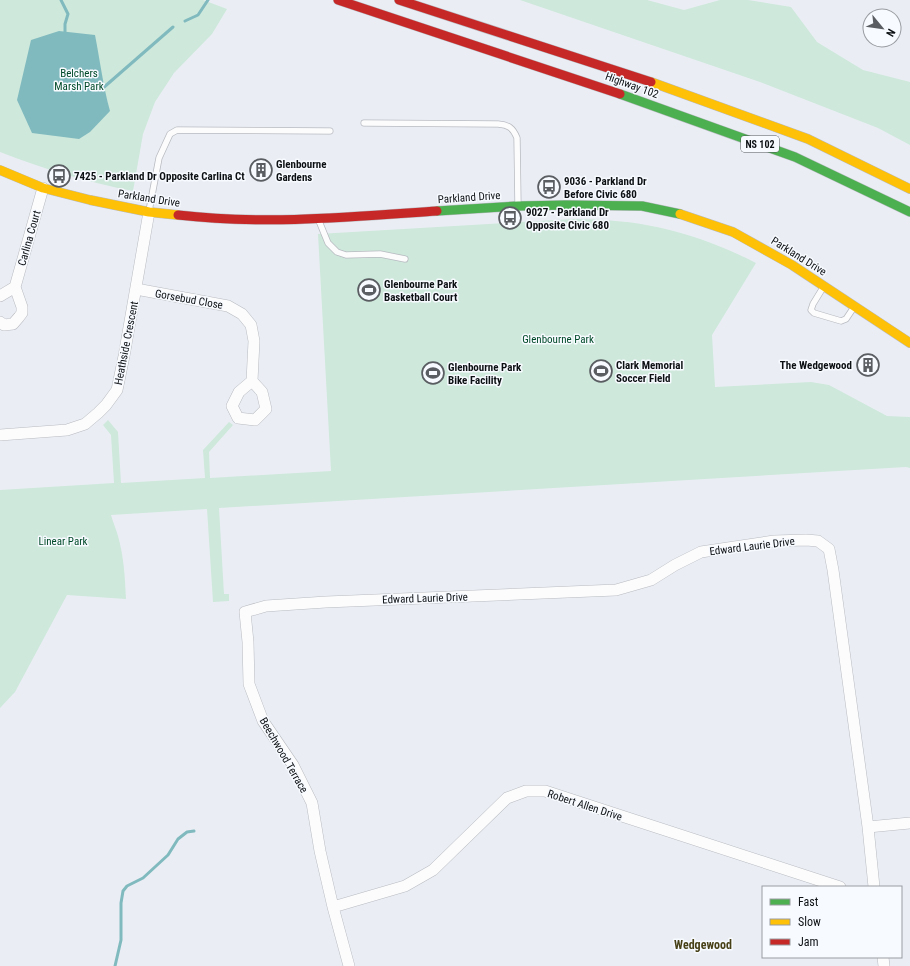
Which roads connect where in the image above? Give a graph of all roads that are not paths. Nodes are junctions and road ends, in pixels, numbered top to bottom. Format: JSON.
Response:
{"nodes":[{"id":1,"x":338,"y":0,"type":"edge"},
{"id":2,"x":399,"y":0,"type":"edge"},
{"id":3,"x":364,"y":123,"type":"dead end"},
{"id":4,"x":330,"y":131,"type":"dead end"},
{"id":5,"x":0,"y":170,"type":"edge"},
{"id":6,"x":43,"y":188,"type":"junction"},
{"id":7,"x":910,"y":189,"type":"edge"},
{"id":8,"x":518,"y":206,"type":"junction"},
{"id":9,"x":149,"y":212,"type":"junction"},
{"id":10,"x":910,"y":212,"type":"edge"},
{"id":11,"x":319,"y":219,"type":"junction"},
{"id":12,"x":405,"y":259,"type":"dead end"},
{"id":13,"x":824,"y":286,"type":"junction"},
{"id":14,"x":15,"y":287,"type":"junction"},
{"id":15,"x":136,"y":289,"type":"junction"},
{"id":16,"x":0,"y":296,"type":"edge"},
{"id":17,"x":854,"y":307,"type":"junction"},
{"id":18,"x":0,"y":322,"type":"edge"},
{"id":19,"x":910,"y":343,"type":"edge"},
{"id":20,"x":252,"y":381,"type":"dead end"},
{"id":21,"x":0,"y":435,"type":"edge"},
{"id":22,"x":245,"y":612,"type":"joint"},
{"id":23,"x":910,"y":823,"type":"edge"},
{"id":24,"x":868,"y":827,"type":"junction"},
{"id":25,"x":837,"y":886,"type":"edge"},
{"id":26,"x":874,"y":886,"type":"edge"},
{"id":27,"x":333,"y":907,"type":"junction"},
{"id":28,"x":350,"y":966,"type":"edge"}],
"edges":[{"from":1,"to":10,"type":"main road","name":"Highway 102","number":"NS 102"},
{"from":2,"to":7,"type":"main road","name":"Highway 102","number":"NS 102"},
{"from":3,"to":8,"type":"lane"},
{"from":4,"to":9,"type":"lane"},
{"from":5,"to":6,"type":"main road","name":"Parkland Drive"},
{"from":6,"to":9,"type":"main road","name":"Parkland Drive"},
{"from":6,"to":14,"type":"street","name":"Carlina Court"},
{"from":8,"to":11,"type":"main road","name":"Parkland Drive"},
{"from":8,"to":13,"type":"main road","name":"Parkland Drive"},
{"from":9,"to":11,"type":"main road","name":"Parkland Drive"},
{"from":9,"to":15,"type":"street","name":"Heathside Crescent"},
{"from":11,"to":12,"type":"lane"},
{"from":13,"to":17,"type":"main road","name":"Parkland Drive"},
{"from":13,"to":17,"type":"lane"},
{"from":14,"to":16,"type":"street"},
{"from":14,"to":18,"type":"street"},
{"from":15,"to":20,"type":"street","name":"Gorsebud Close"},
{"from":15,"to":21,"type":"street","name":"Heathside Crescent"},
{"from":17,"to":19,"type":"main road","name":"Parkland Drive"},
{"from":22,"to":24,"type":"street","name":"Edward Laurie Drive"},
{"from":22,"to":27,"type":"street","name":"Beechwood Terrace"},
{"from":23,"to":24,"type":"street"},
{"from":24,"to":26,"type":"street","name":"Edward Laurie Drive"},
{"from":25,"to":27,"type":"street","name":"Robert Allen Drive"},
{"from":27,"to":28,"type":"street","name":"Beechwood Terrace"}]}
